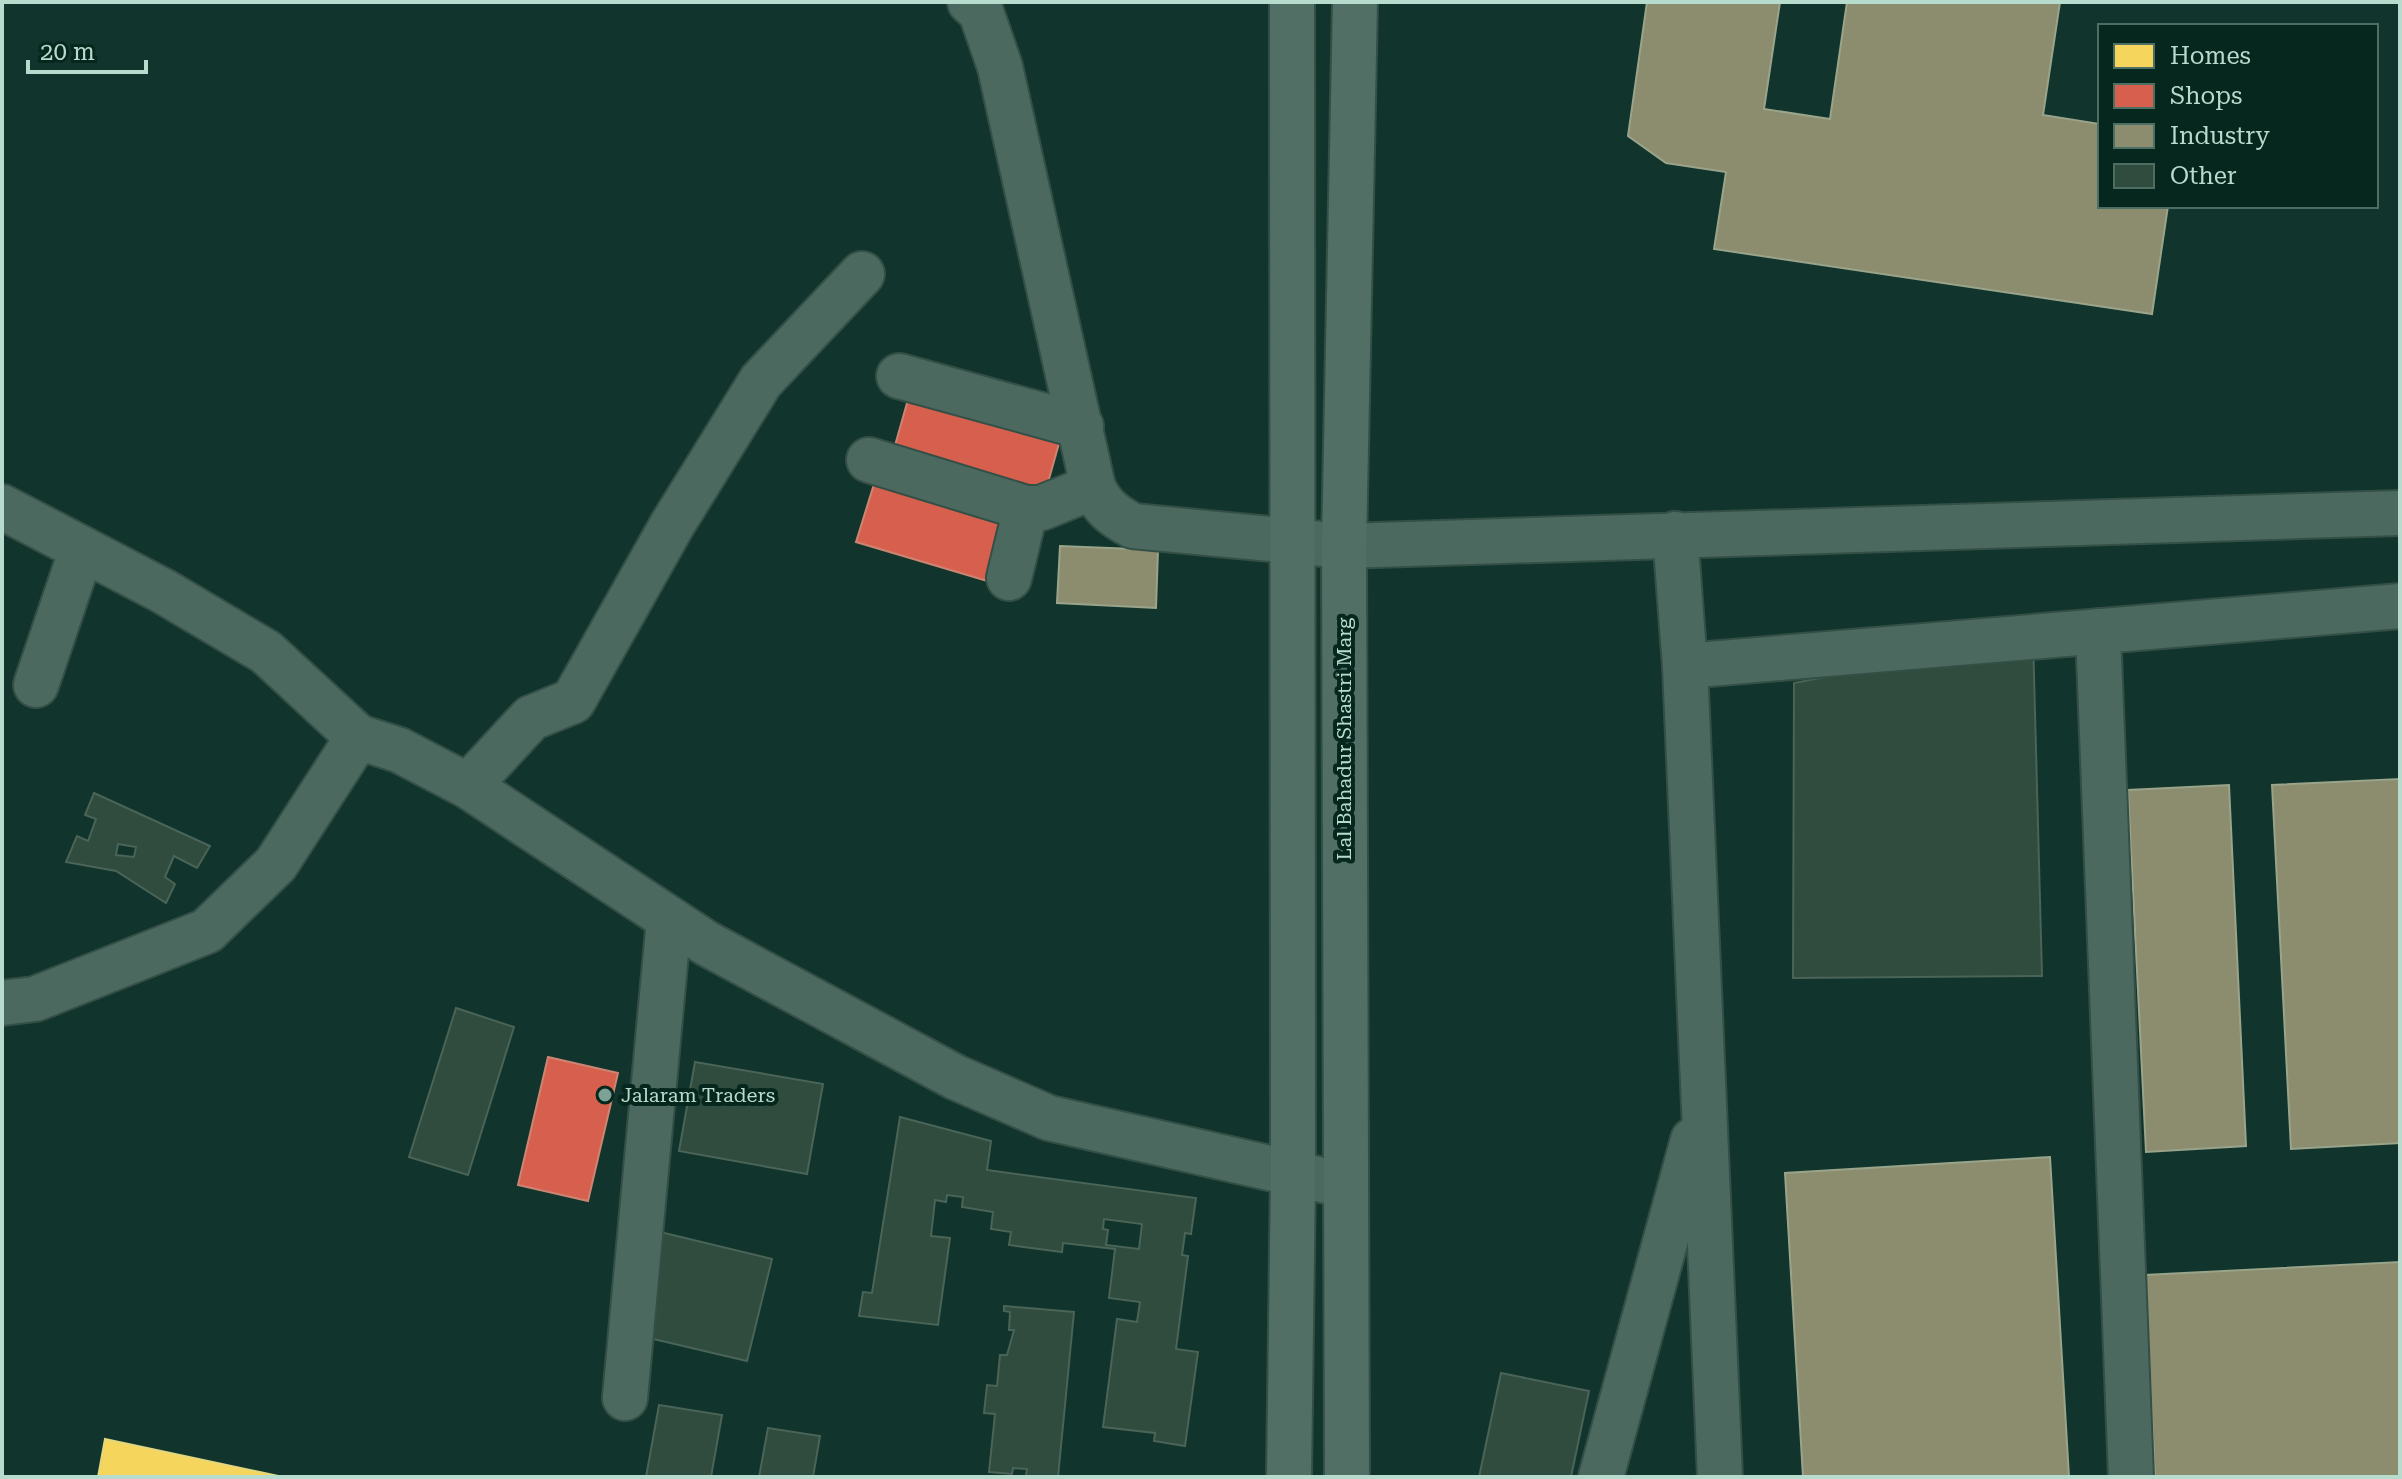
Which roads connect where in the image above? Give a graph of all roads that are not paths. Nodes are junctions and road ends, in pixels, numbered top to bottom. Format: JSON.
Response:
{"nodes":[{"id":1,"x":970,"y":2,"type":"edge"},
{"id":2,"x":1292,"y":2,"type":"edge"},
{"id":3,"x":1355,"y":2,"type":"edge"},
{"id":4,"x":1351,"y":209,"type":"junction"},
{"id":5,"x":1293,"y":211,"type":"junction"},
{"id":6,"x":862,"y":274,"type":"dead end"},
{"id":7,"x":899,"y":376,"type":"dead end"},
{"id":8,"x":1081,"y":426,"type":"junction"},
{"id":9,"x":869,"y":460,"type":"dead end"},
{"id":10,"x":1093,"y":487,"type":"junction"},
{"id":11,"x":2,"y":507,"type":"edge"},
{"id":12,"x":1026,"y":508,"type":"junction"},
{"id":13,"x":2400,"y":513,"type":"edge"},
{"id":14,"x":1675,"y":534,"type":"junction"},
{"id":15,"x":1294,"y":542,"type":"junction"},
{"id":16,"x":1344,"y":546,"type":"junction"},
{"id":17,"x":82,"y":549,"type":"junction"},
{"id":18,"x":1009,"y":578,"type":"dead end"},
{"id":19,"x":2400,"y":606,"type":"edge"},
{"id":20,"x":2098,"y":631,"type":"junction"},
{"id":21,"x":1685,"y":666,"type":"junction"},
{"id":22,"x":36,"y":685,"type":"dead end"},
{"id":23,"x":358,"y":737,"type":"junction"},
{"id":24,"x":468,"y":786,"type":"junction"},
{"id":25,"x":669,"y":920,"type":"junction"},
{"id":26,"x":2,"y":1003,"type":"edge"},
{"id":27,"x":1704,"y":1101,"type":"junction"},
{"id":28,"x":1293,"y":1175,"type":"junction"},
{"id":29,"x":1344,"y":1185,"type":"junction"},
{"id":30,"x":625,"y":1398,"type":"dead end"},
{"id":31,"x":1289,"y":1477,"type":"edge"},
{"id":32,"x":1347,"y":1477,"type":"edge"},
{"id":33,"x":1601,"y":1477,"type":"edge"},
{"id":34,"x":1720,"y":1477,"type":"edge"},
{"id":35,"x":2131,"y":1477,"type":"edge"}],
"edges":[{"from":1,"to":8,"type":"street"},
{"from":2,"to":5,"type":"main road"},
{"from":3,"to":4,"type":"main road","name":"Lal Bahadur Shastri Marg"},
{"from":4,"to":5,"type":"main road"},
{"from":4,"to":16,"type":"main road","name":"Lal Bahadur Shastri Marg"},
{"from":5,"to":15,"type":"main road"},
{"from":6,"to":24,"type":"street"},
{"from":7,"to":8,"type":"street"},
{"from":8,"to":10,"type":"street"},
{"from":9,"to":12,"type":"street"},
{"from":10,"to":12,"type":"street"},
{"from":10,"to":15,"type":"street"},
{"from":11,"to":17,"type":"street"},
{"from":12,"to":18,"type":"street"},
{"from":13,"to":14,"type":"street"},
{"from":14,"to":16,"type":"street"},
{"from":14,"to":21,"type":"street"},
{"from":15,"to":16,"type":"street"},
{"from":15,"to":28,"type":"main road"},
{"from":16,"to":29,"type":"main road","name":"Lal Bahadur Shastri Marg"},
{"from":17,"to":22,"type":"street"},
{"from":17,"to":23,"type":"street"},
{"from":19,"to":20,"type":"street"},
{"from":20,"to":21,"type":"street"},
{"from":20,"to":35,"type":"street"},
{"from":21,"to":27,"type":"street"},
{"from":23,"to":24,"type":"street"},
{"from":23,"to":26,"type":"street"},
{"from":24,"to":25,"type":"street"},
{"from":25,"to":28,"type":"street"},
{"from":25,"to":30,"type":"street"},
{"from":27,"to":33,"type":"street"},
{"from":27,"to":34,"type":"street"},
{"from":28,"to":29,"type":"street"},
{"from":28,"to":31,"type":"main road"},
{"from":29,"to":32,"type":"main road","name":"Lal Bahadur Shastri Marg"}]}
